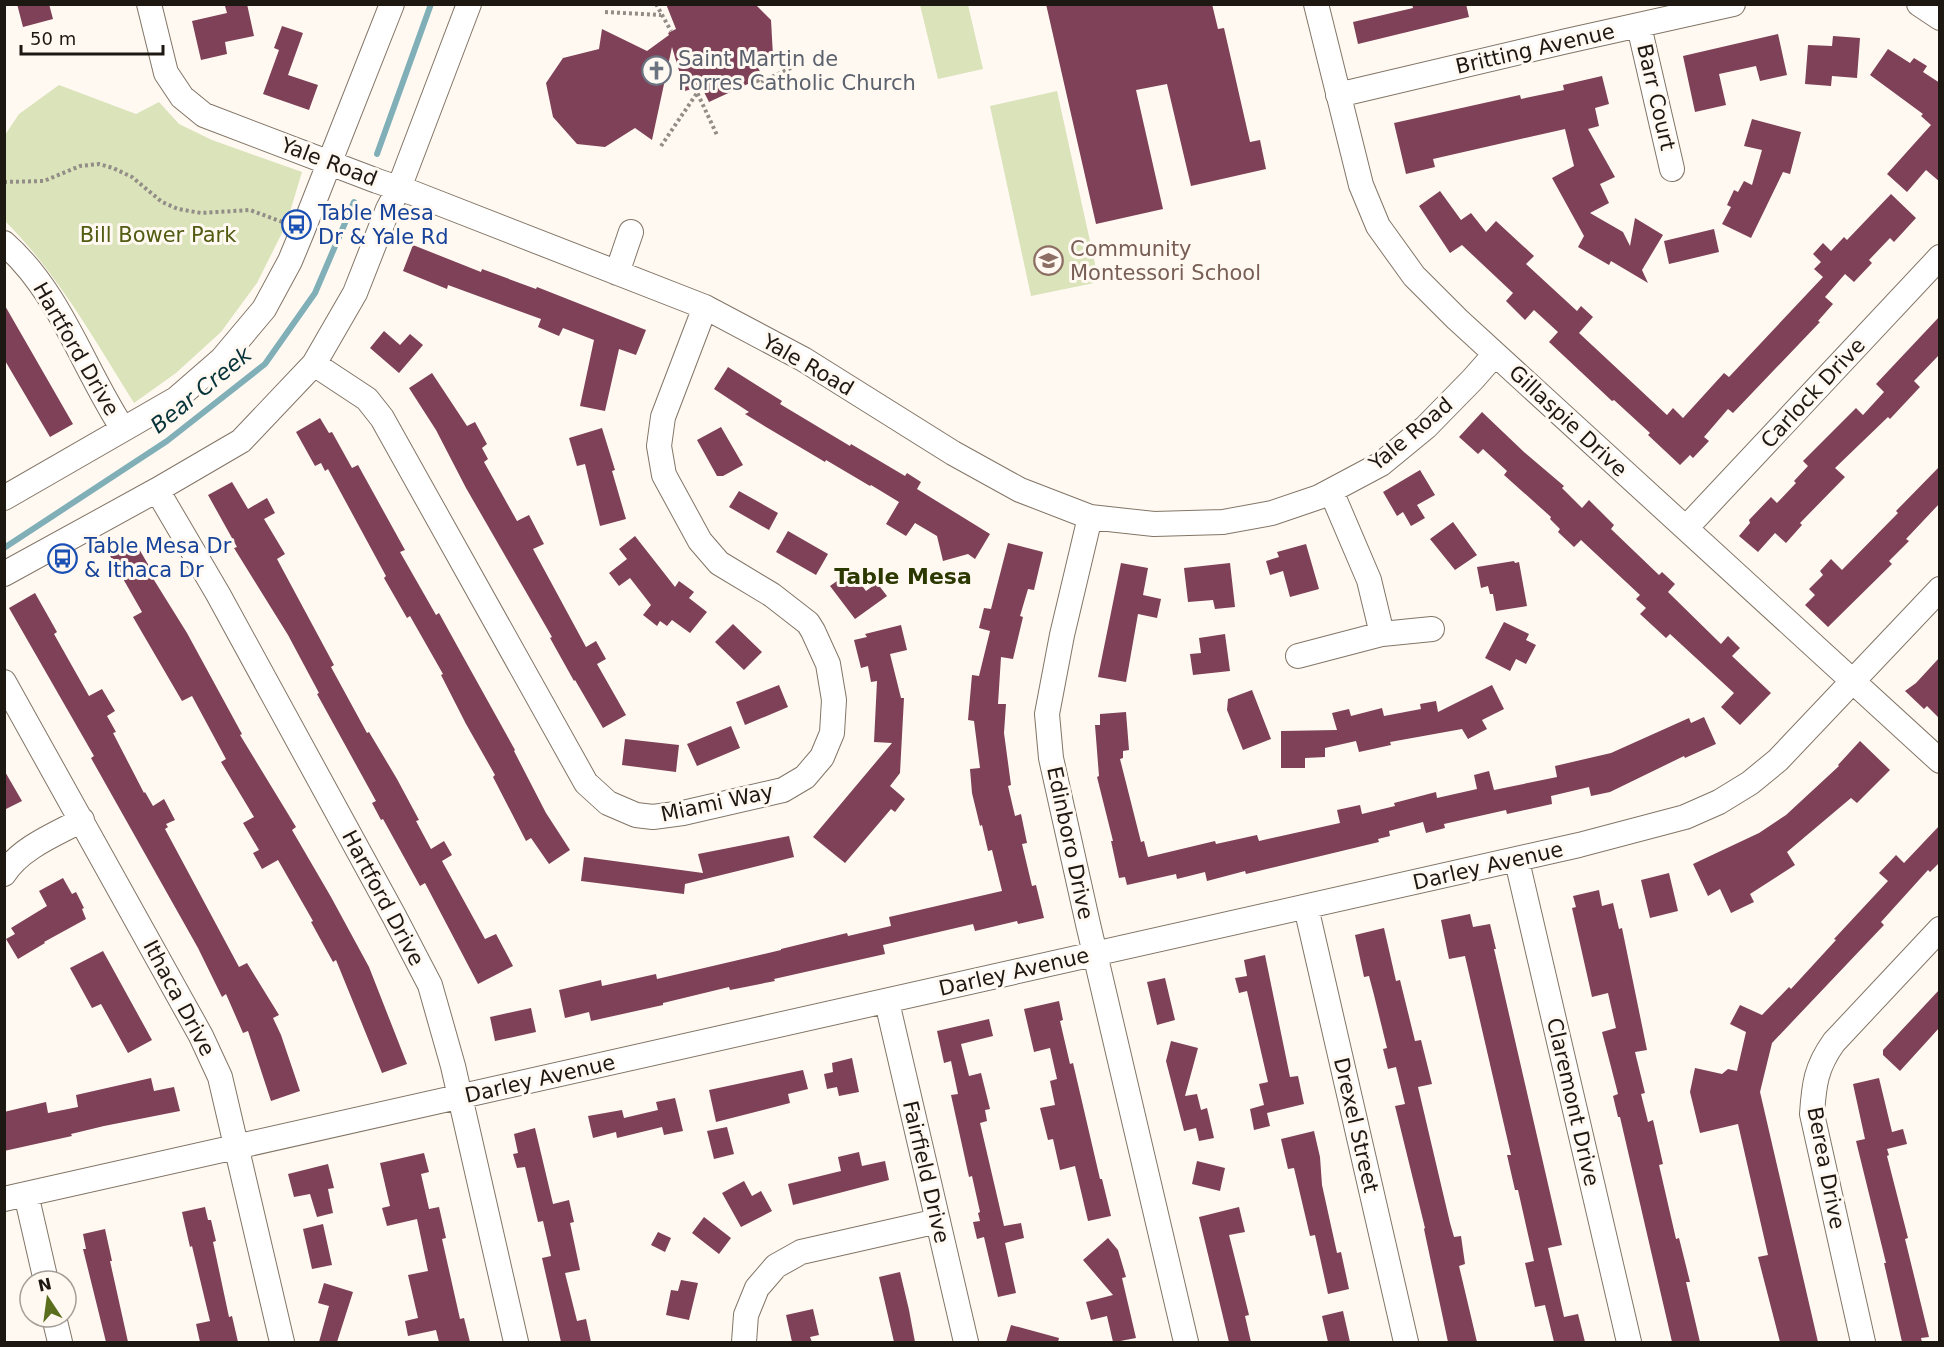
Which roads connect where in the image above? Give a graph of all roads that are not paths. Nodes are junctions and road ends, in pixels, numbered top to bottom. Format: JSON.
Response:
{"nodes":[{"id":1,"x":149,"y":4,"type":"edge"},
{"id":2,"x":392,"y":4,"type":"edge"},
{"id":3,"x":469,"y":4,"type":"edge"},
{"id":4,"x":1317,"y":4,"type":"edge"},
{"id":5,"x":1733,"y":4,"type":"edge"},
{"id":6,"x":1919,"y":4,"type":"edge"},
{"id":7,"x":1940,"y":18,"type":"edge"},
{"id":8,"x":1639,"y":26,"type":"junction"},
{"id":9,"x":1338,"y":95,"type":"junction"},
{"id":10,"x":331,"y":162,"type":"junction"},
{"id":11,"x":1672,"y":169,"type":"dead end"},
{"id":12,"x":399,"y":188,"type":"junction"},
{"id":13,"x":631,"y":232,"type":"dead end"},
{"id":14,"x":4,"y":243,"type":"edge"},
{"id":15,"x":1940,"y":256,"type":"edge"},
{"id":16,"x":617,"y":273,"type":"junction"},
{"id":17,"x":705,"y":307,"type":"junction"},
{"id":18,"x":1495,"y":354,"type":"junction"},
{"id":19,"x":314,"y":364,"type":"junction"},
{"id":20,"x":123,"y":429,"type":"junction"},
{"id":21,"x":157,"y":490,"type":"junction"},
{"id":22,"x":1331,"y":491,"type":"junction"},
{"id":23,"x":4,"y":498,"type":"edge"},
{"id":24,"x":1090,"y":517,"type":"junction"},
{"id":25,"x":1686,"y":528,"type":"junction"},
{"id":26,"x":4,"y":574,"type":"edge"},
{"id":27,"x":1940,"y":589,"type":"edge"},
{"id":28,"x":1432,"y":629,"type":"dead end"},
{"id":29,"x":1382,"y":634,"type":"junction"},
{"id":30,"x":1298,"y":656,"type":"dead end"},
{"id":31,"x":4,"y":682,"type":"edge"},
{"id":32,"x":1853,"y":682,"type":"junction"},
{"id":33,"x":1940,"y":761,"type":"edge"},
{"id":34,"x":82,"y":820,"type":"junction"},
{"id":35,"x":1517,"y":861,"type":"junction"},
{"id":36,"x":4,"y":874,"type":"edge"},
{"id":37,"x":1306,"y":907,"type":"junction"},
{"id":38,"x":1940,"y":929,"type":"edge"},
{"id":39,"x":1095,"y":954,"type":"junction"},
{"id":40,"x":887,"y":1002,"type":"junction"},
{"id":41,"x":460,"y":1097,"type":"junction"},
{"id":42,"x":236,"y":1147,"type":"junction"},
{"id":43,"x":15,"y":1197,"type":"edge"},
{"id":44,"x":938,"y":1221,"type":"junction"},
{"id":45,"x":42,"y":1269,"type":"edge"},
{"id":46,"x":282,"y":1342,"type":"edge"},
{"id":47,"x":516,"y":1342,"type":"edge"},
{"id":48,"x":744,"y":1342,"type":"edge"},
{"id":49,"x":966,"y":1342,"type":"edge"},
{"id":50,"x":1186,"y":1342,"type":"edge"},
{"id":51,"x":1406,"y":1342,"type":"edge"},
{"id":52,"x":1629,"y":1342,"type":"edge"},
{"id":53,"x":1863,"y":1342,"type":"edge"}],
"edges":[{"from":1,"to":10,"type":"street","name":"Yale Road"},
{"from":2,"to":10,"type":"street"},
{"from":3,"to":12,"type":"street"},
{"from":4,"to":9,"type":"street","name":"Gillaspie Drive"},
{"from":5,"to":8,"type":"street","name":"Britting Avenue"},
{"from":6,"to":7,"type":"street"},
{"from":8,"to":9,"type":"street","name":"Britting Avenue"},
{"from":8,"to":11,"type":"street","name":"Barr Court"},
{"from":9,"to":18,"type":"street","name":"Gillaspie Drive"},
{"from":10,"to":12,"type":"street","name":"Yale Road"},
{"from":10,"to":20,"type":"street"},
{"from":12,"to":16,"type":"street","name":"Yale Road"},
{"from":12,"to":19,"type":"street"},
{"from":13,"to":16,"type":"street"},
{"from":14,"to":20,"type":"street","name":"Hartford Drive"},
{"from":15,"to":25,"type":"street","name":"Carlock Drive"},
{"from":16,"to":17,"type":"street","name":"Yale Road"},
{"from":17,"to":19,"type":"street","name":"Miami Way"},
{"from":17,"to":24,"type":"street","name":"Yale Road"},
{"from":18,"to":22,"type":"street","name":"Yale Road"},
{"from":18,"to":25,"type":"street","name":"Gillaspie Drive"},
{"from":19,"to":21,"type":"street"},
{"from":20,"to":23,"type":"street"},
{"from":21,"to":26,"type":"street"},
{"from":21,"to":41,"type":"street","name":"Hartford Drive"},
{"from":22,"to":24,"type":"street","name":"Yale Road"},
{"from":22,"to":29,"type":"street"},
{"from":24,"to":39,"type":"street","name":"Edinboro Drive"},
{"from":25,"to":32,"type":"street","name":"Gillaspie Drive"},
{"from":27,"to":32,"type":"street","name":"Darley Avenue"},
{"from":28,"to":29,"type":"street"},
{"from":29,"to":30,"type":"street"},
{"from":31,"to":34,"type":"street","name":"Ithaca Drive"},
{"from":32,"to":33,"type":"street","name":"Gillaspie Drive"},
{"from":32,"to":35,"type":"street","name":"Darley Avenue"},
{"from":34,"to":36,"type":"street"},
{"from":34,"to":42,"type":"street","name":"Ithaca Drive"},
{"from":35,"to":37,"type":"street","name":"Darley Avenue"},
{"from":35,"to":52,"type":"street","name":"Claremont Drive"},
{"from":37,"to":39,"type":"street","name":"Darley Avenue"},
{"from":37,"to":51,"type":"street","name":"Drexel Street"},
{"from":38,"to":53,"type":"street","name":"Berea Drive"},
{"from":39,"to":40,"type":"street","name":"Darley Avenue"},
{"from":39,"to":50,"type":"street","name":"Edinboro Drive"},
{"from":40,"to":41,"type":"street","name":"Darley Avenue"},
{"from":40,"to":44,"type":"street","name":"Fairfield Drive"},
{"from":41,"to":42,"type":"street","name":"Darley Avenue"},
{"from":41,"to":47,"type":"street","name":"Hartford Drive"},
{"from":42,"to":43,"type":"street","name":"Darley Avenue"},
{"from":42,"to":46,"type":"street","name":"Ithaca Drive"},
{"from":43,"to":45,"type":"street"},
{"from":44,"to":48,"type":"street"},
{"from":44,"to":49,"type":"street","name":"Fairfield Drive"}]}
